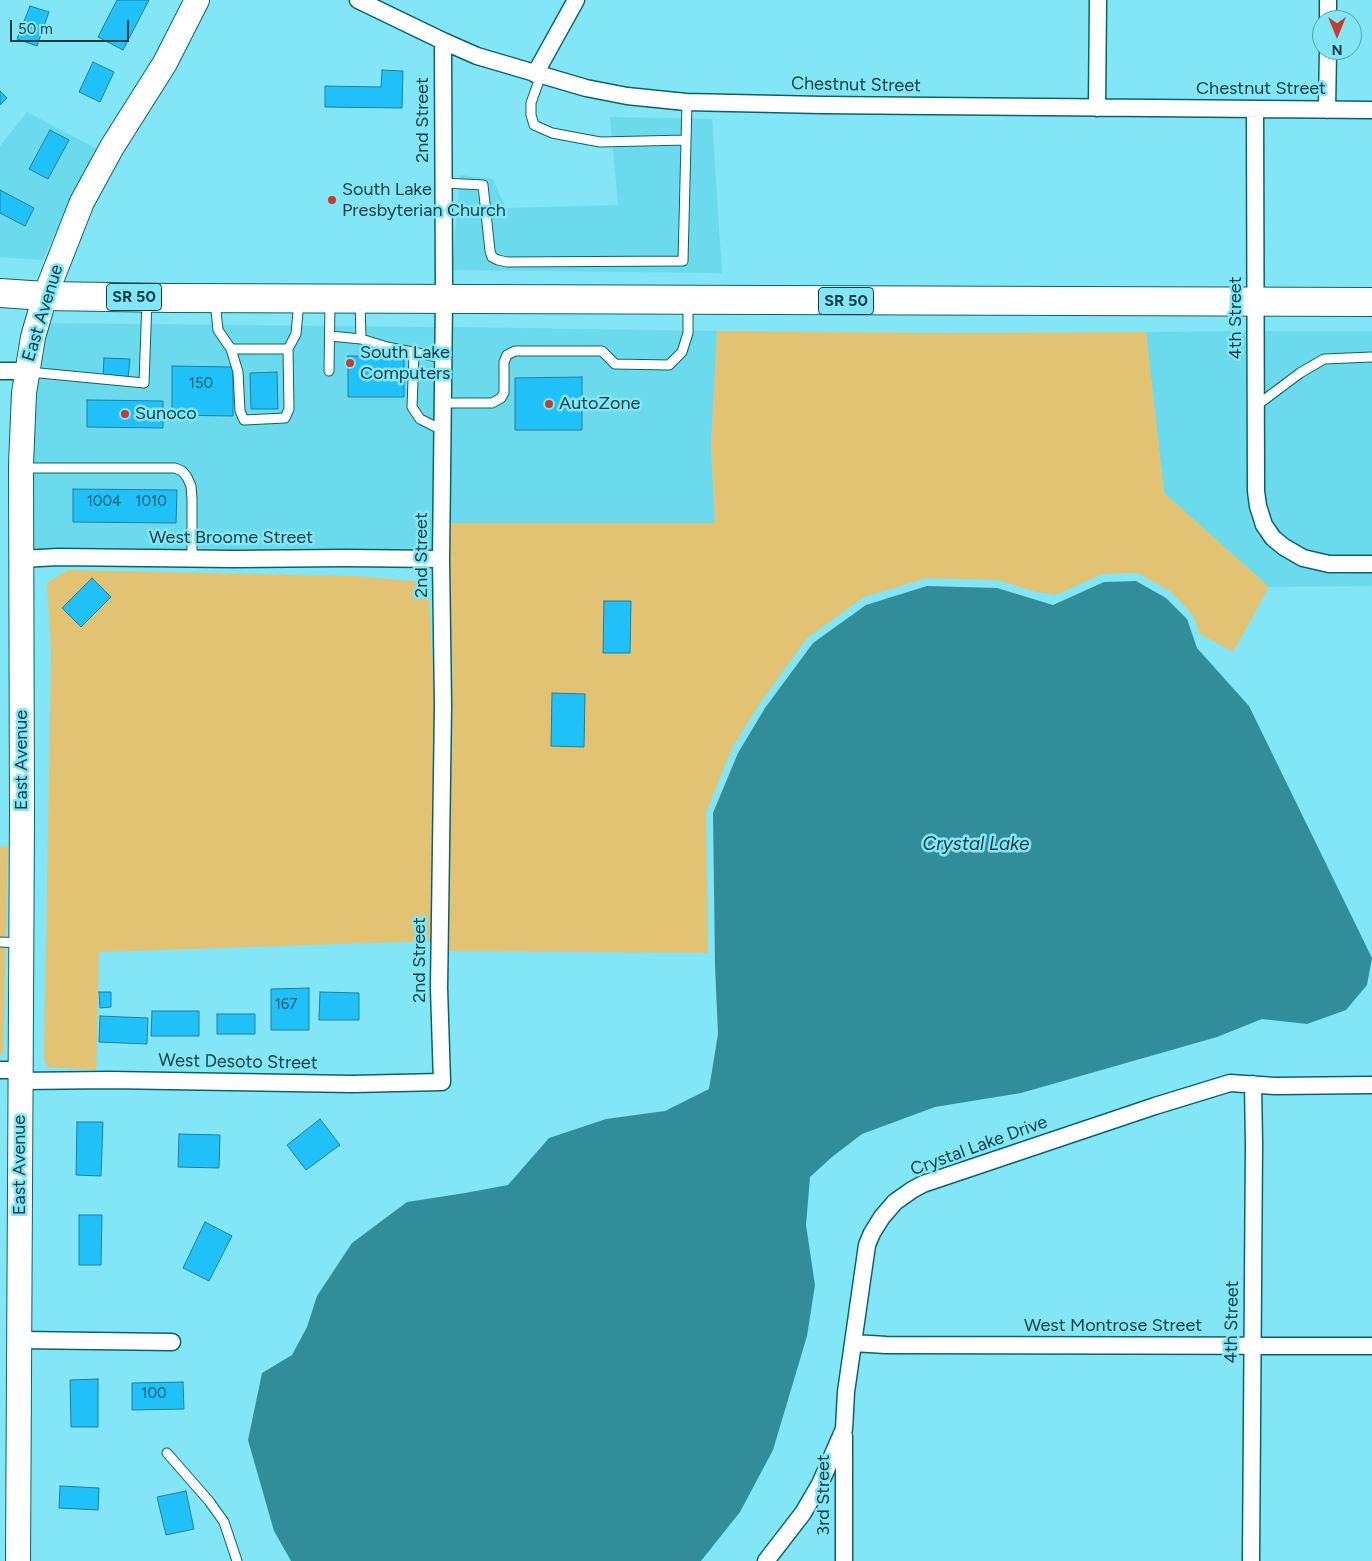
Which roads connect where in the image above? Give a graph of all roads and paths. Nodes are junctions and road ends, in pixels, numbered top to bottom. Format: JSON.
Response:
{"nodes":[{"id":1,"x":197,"y":0,"type":"edge"},
{"id":2,"x":358,"y":0,"type":"edge"},
{"id":3,"x":576,"y":0,"type":"edge"},
{"id":4,"x":1098,"y":0,"type":"edge"},
{"id":5,"x":443,"y":41,"type":"junction"},
{"id":6,"x":1328,"y":60,"type":"edge"},
{"id":7,"x":538,"y":74,"type":"junction"},
{"id":8,"x":687,"y":102,"type":"junction"},
{"id":9,"x":1097,"y":108,"type":"junction"},
{"id":10,"x":1255,"y":109,"type":"junction"},
{"id":11,"x":1327,"y":110,"type":"junction"},
{"id":12,"x":1372,"y":110,"type":"edge"},
{"id":13,"x":686,"y":140,"type":"junction"},
{"id":14,"x":443,"y":183,"type":"junction"},
{"id":15,"x":0,"y":294,"type":"edge"},
{"id":16,"x":45,"y":296,"type":"junction"},
{"id":17,"x":147,"y":298,"type":"junction"},
{"id":18,"x":215,"y":298,"type":"junction"},
{"id":19,"x":299,"y":299,"type":"junction"},
{"id":20,"x":330,"y":299,"type":"junction"},
{"id":21,"x":360,"y":299,"type":"junction"},
{"id":22,"x":444,"y":300,"type":"junction"},
{"id":23,"x":688,"y":300,"type":"junction"},
{"id":24,"x":1256,"y":302,"type":"junction"},
{"id":25,"x":1372,"y":302,"type":"edge"},
{"id":26,"x":330,"y":336,"type":"junction"},
{"id":27,"x":361,"y":338,"type":"junction"},
{"id":28,"x":231,"y":349,"type":"junction"},
{"id":29,"x":288,"y":349,"type":"junction"},
{"id":30,"x":414,"y":353,"type":"junction"},
{"id":31,"x":1372,"y":357,"type":"edge"},
{"id":32,"x":443,"y":358,"type":"junction"},
{"id":33,"x":0,"y":371,"type":"edge"},
{"id":34,"x":26,"y":371,"type":"junction"},
{"id":35,"x":330,"y":371,"type":"dead end"},
{"id":36,"x":442,"y":403,"type":"junction"},
{"id":37,"x":1256,"y":406,"type":"junction"},
{"id":38,"x":442,"y":430,"type":"junction"},
{"id":39,"x":20,"y":468,"type":"junction"},
{"id":40,"x":192,"y":558,"type":"junction"},
{"id":41,"x":21,"y":559,"type":"junction"},
{"id":42,"x":441,"y":559,"type":"junction"},
{"id":43,"x":1372,"y":564,"type":"edge"},
{"id":44,"x":11,"y":942,"type":"edge"},
{"id":45,"x":442,"y":1069,"type":"joint"},
{"id":46,"x":13,"y":1074,"type":"edge"},
{"id":47,"x":1252,"y":1084,"type":"junction"},
{"id":48,"x":1372,"y":1085,"type":"edge"},
{"id":49,"x":19,"y":1340,"type":"junction"},
{"id":50,"x":172,"y":1342,"type":"dead end"},
{"id":51,"x":853,"y":1343,"type":"junction"},
{"id":52,"x":1372,"y":1346,"type":"edge"},
{"id":53,"x":1252,"y":1347,"type":"junction"},
{"id":54,"x":844,"y":1429,"type":"junction"},
{"id":55,"x":167,"y":1453,"type":"dead end"},
{"id":56,"x":18,"y":1561,"type":"edge"},
{"id":57,"x":237,"y":1561,"type":"edge"},
{"id":58,"x":766,"y":1561,"type":"edge"},
{"id":59,"x":844,"y":1561,"type":"edge"},
{"id":60,"x":1251,"y":1561,"type":"edge"}],
"edges":[{"from":1,"to":16,"type":"street","name":"East Avenue"},
{"from":2,"to":5,"type":"street","name":"Chestnut Street"},
{"from":3,"to":7,"type":"street"},
{"from":4,"to":9,"type":"street"},
{"from":5,"to":7,"type":"street","name":"Chestnut Street"},
{"from":5,"to":14,"type":"street","name":"2nd Street"},
{"from":6,"to":11,"type":"street"},
{"from":7,"to":8,"type":"street","name":"Chestnut Street"},
{"from":7,"to":13,"type":"lane"},
{"from":8,"to":9,"type":"street","name":"Chestnut Street"},
{"from":8,"to":13,"type":"lane"},
{"from":9,"to":10,"type":"street","name":"Chestnut Street"},
{"from":10,"to":11,"type":"street","name":"Chestnut Street"},
{"from":10,"to":24,"type":"street","name":"4th Street"},
{"from":11,"to":12,"type":"street","name":"Chestnut Street"},
{"from":13,"to":14,"type":"lane"},
{"from":14,"to":22,"type":"street","name":"2nd Street"},
{"from":15,"to":16,"type":"highway","number":"SR 50"},
{"from":16,"to":17,"type":"highway","number":"SR 50"},
{"from":16,"to":34,"type":"street","name":"East Avenue"},
{"from":17,"to":18,"type":"highway","number":"SR 50"},
{"from":17,"to":34,"type":"lane"},
{"from":18,"to":19,"type":"highway","number":"SR 50"},
{"from":18,"to":28,"type":"lane"},
{"from":19,"to":20,"type":"highway","number":"SR 50"},
{"from":19,"to":29,"type":"lane"},
{"from":20,"to":21,"type":"highway","number":"SR 50"},
{"from":20,"to":26,"type":"lane"},
{"from":21,"to":22,"type":"highway","number":"SR 50"},
{"from":21,"to":27,"type":"lane"},
{"from":22,"to":23,"type":"highway","number":"SR 50"},
{"from":22,"to":32,"type":"street","name":"2nd Street"},
{"from":23,"to":24,"type":"highway","number":"SR 50"},
{"from":23,"to":36,"type":"lane"},
{"from":24,"to":25,"type":"highway","number":"SR 50"},
{"from":24,"to":37,"type":"street","name":"4th Street"},
{"from":26,"to":27,"type":"lane"},
{"from":26,"to":35,"type":"lane"},
{"from":27,"to":30,"type":"lane"},
{"from":28,"to":29,"type":"lane"},
{"from":28,"to":29,"type":"lane"},
{"from":30,"to":32,"type":"lane"},
{"from":30,"to":38,"type":"lane"},
{"from":31,"to":37,"type":"lane"},
{"from":32,"to":36,"type":"street","name":"2nd Street"},
{"from":33,"to":34,"type":"street"},
{"from":34,"to":39,"type":"street","name":"East Avenue"},
{"from":36,"to":38,"type":"street","name":"2nd Street"},
{"from":37,"to":43,"type":"street","name":"4th Street"},
{"from":38,"to":42,"type":"street","name":"2nd Street"},
{"from":39,"to":40,"type":"lane"},
{"from":39,"to":41,"type":"street","name":"East Avenue"},
{"from":40,"to":41,"type":"street","name":"West Broome Street"},
{"from":40,"to":42,"type":"street","name":"West Broome Street"},
{"from":41,"to":44,"type":"street","name":"East Avenue"},
{"from":42,"to":45,"type":"street","name":"2nd Street"},
{"from":44,"to":46,"type":"street","name":"East Avenue"},
{"from":45,"to":46,"type":"street","name":"West Desoto Street"},
{"from":46,"to":49,"type":"street","name":"East Avenue"},
{"from":47,"to":48,"type":"street"},
{"from":47,"to":51,"type":"street","name":"Crystal Lake Drive"},
{"from":47,"to":53,"type":"street","name":"4th Street"},
{"from":49,"to":50,"type":"street"},
{"from":49,"to":56,"type":"street","name":"East Avenue"},
{"from":51,"to":53,"type":"street","name":"West Montrose Street"},
{"from":51,"to":54,"type":"street","name":"Crystal Lake Drive"},
{"from":52,"to":53,"type":"street","name":"West Montrose Street"},
{"from":53,"to":60,"type":"street","name":"4th Street"},
{"from":54,"to":58,"type":"street","name":"Crystal Lake Drive"},
{"from":54,"to":59,"type":"street","name":"3rd Street"},
{"from":55,"to":57,"type":"lane"}]}
